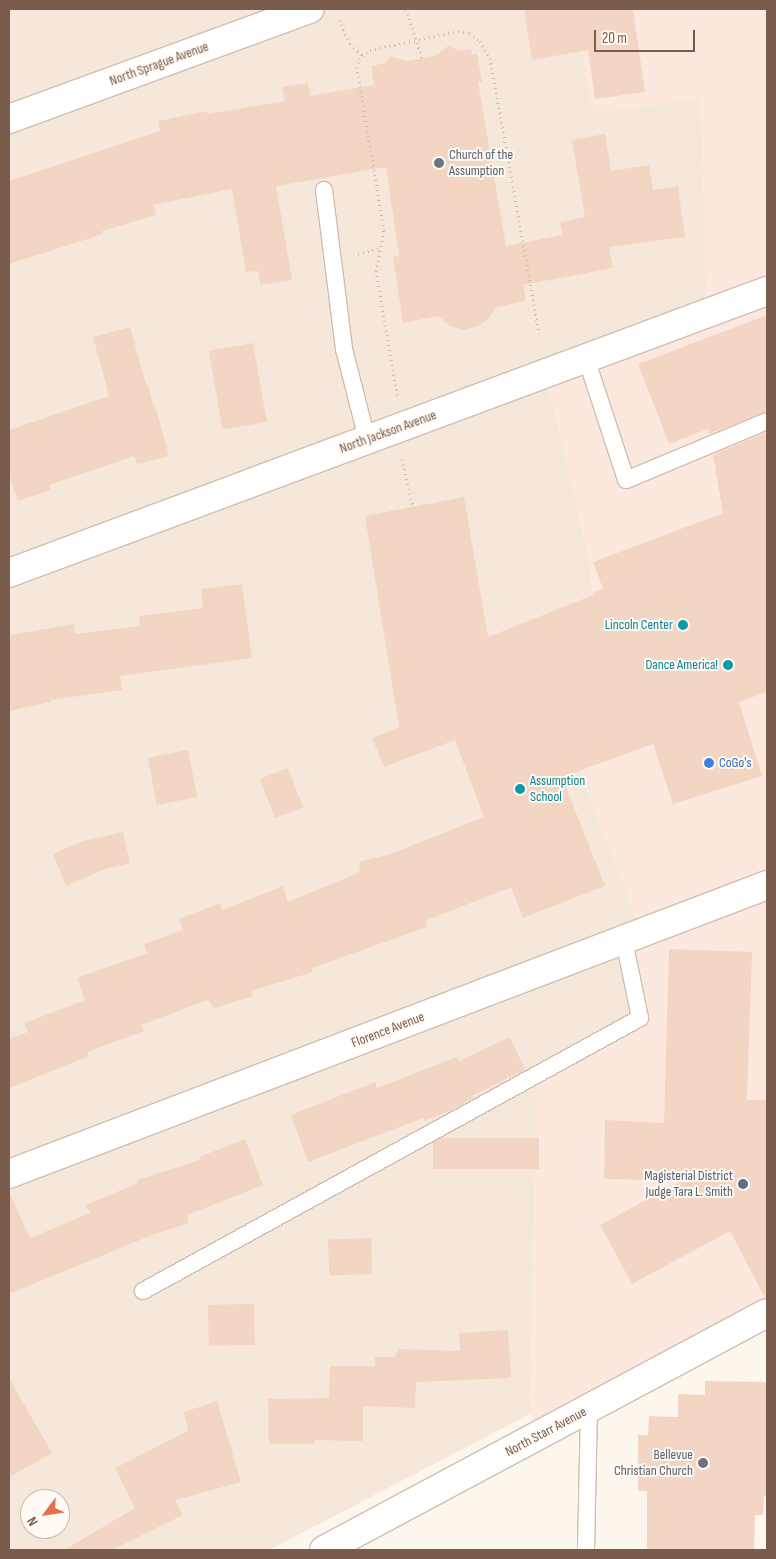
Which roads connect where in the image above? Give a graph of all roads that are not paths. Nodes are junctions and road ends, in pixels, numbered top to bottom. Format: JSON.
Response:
{"nodes":[{"id":1,"x":310,"y":9,"type":"edge"},
{"id":2,"x":9,"y":118,"type":"edge"},
{"id":3,"x":324,"y":190,"type":"dead end"},
{"id":4,"x":767,"y":290,"type":"edge"},
{"id":5,"x":586,"y":358,"type":"junction"},
{"id":6,"x":767,"y":421,"type":"edge"},
{"id":7,"x":367,"y":439,"type":"junction"},
{"id":8,"x":9,"y":573,"type":"edge"},
{"id":9,"x":767,"y":885,"type":"edge"},
{"id":10,"x":624,"y":940,"type":"junction"},
{"id":11,"x":9,"y":1174,"type":"edge"},
{"id":12,"x":143,"y":1291,"type":"dead end"},
{"id":13,"x":767,"y":1314,"type":"edge"},
{"id":14,"x":589,"y":1408,"type":"junction"},
{"id":15,"x":352,"y":1543,"type":"edge"},
{"id":16,"x":324,"y":1550,"type":"edge"},
{"id":17,"x":586,"y":1550,"type":"edge"}],
"edges":[{"from":1,"to":2,"type":"street","name":"North Sprague Avenue"},
{"from":3,"to":7,"type":"lane"},
{"from":4,"to":5,"type":"street","name":"North Jackson Avenue"},
{"from":5,"to":6,"type":"lane"},
{"from":5,"to":7,"type":"street","name":"North Jackson Avenue"},
{"from":7,"to":8,"type":"street","name":"North Jackson Avenue"},
{"from":9,"to":10,"type":"street","name":"Florence Avenue"},
{"from":10,"to":11,"type":"street","name":"Florence Avenue"},
{"from":10,"to":12,"type":"lane"},
{"from":13,"to":14,"type":"street","name":"North Starr Avenue"},
{"from":14,"to":15,"type":"street","name":"North Starr Avenue"},
{"from":14,"to":17,"type":"lane"},
{"from":15,"to":16,"type":"street","name":"North Starr Avenue"}]}
